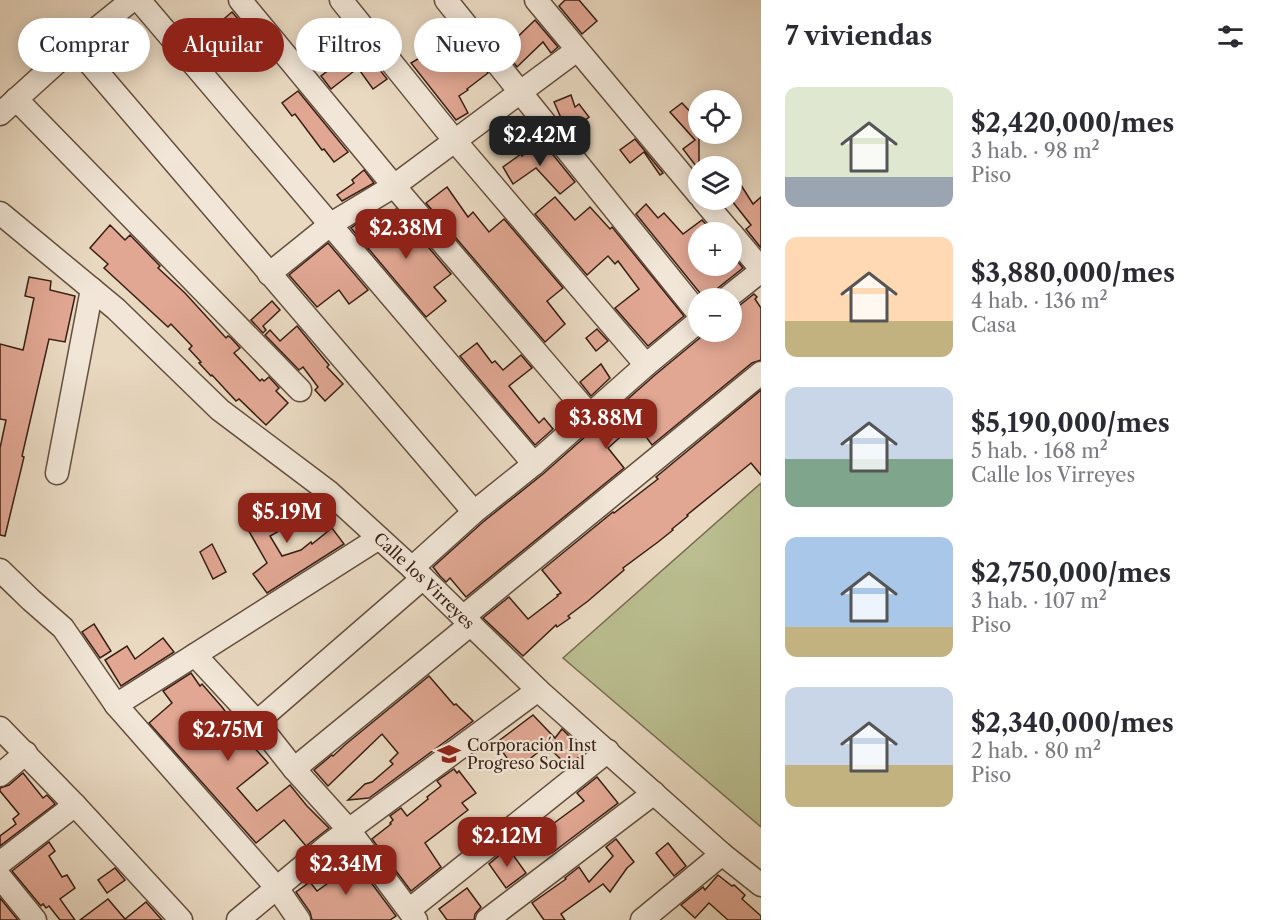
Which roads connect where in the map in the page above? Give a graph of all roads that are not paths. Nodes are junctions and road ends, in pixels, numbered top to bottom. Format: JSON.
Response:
{"nodes":[{"id":1,"x":132,"y":0,"type":"edge"},
{"id":2,"x":140,"y":0,"type":"edge"},
{"id":3,"x":240,"y":0,"type":"edge"},
{"id":4,"x":341,"y":0,"type":"edge"},
{"id":5,"x":446,"y":0,"type":"edge"},
{"id":6,"x":536,"y":0,"type":"edge"},
{"id":7,"x":110,"y":18,"type":"edge"},
{"id":8,"x":577,"y":50,"type":"junction"},
{"id":9,"x":46,"y":72,"type":"edge"},
{"id":10,"x":97,"y":72,"type":"edge"},
{"id":11,"x":521,"y":92,"type":"junction"},
{"id":12,"x":8,"y":106,"type":"edge"},
{"id":13,"x":454,"y":141,"type":"junction"},
{"id":14,"x":688,"y":182,"type":"edge"},
{"id":15,"x":394,"y":186,"type":"junction"},
{"id":16,"x":711,"y":210,"type":"edge"},
{"id":17,"x":0,"y":213,"type":"edge"},
{"id":18,"x":722,"y":222,"type":"edge"},
{"id":19,"x":331,"y":224,"type":"junction"},
{"id":20,"x":742,"y":247,"type":"edge"},
{"id":21,"x":761,"y":270,"type":"edge"},
{"id":22,"x":270,"y":274,"type":"junction"},
{"id":23,"x":739,"y":288,"type":"edge"},
{"id":24,"x":92,"y":289,"type":"junction"},
{"id":25,"x":688,"y":300,"type":"edge"},
{"id":26,"x":688,"y":330,"type":"edge"},
{"id":27,"x":646,"y":365,"type":"junction"},
{"id":28,"x":761,"y":373,"type":"edge"},
{"id":29,"x":300,"y":390,"type":"dead end"},
{"id":30,"x":589,"y":414,"type":"junction"},
{"id":31,"x":534,"y":464,"type":"junction"},
{"id":32,"x":57,"y":473,"type":"dead end"},
{"id":33,"x":474,"y":512,"type":"junction"},
{"id":34,"x":379,"y":538,"type":"junction"},
{"id":35,"x":0,"y":570,"type":"edge"},
{"id":36,"x":418,"y":573,"type":"junction"},
{"id":37,"x":467,"y":621,"type":"junction"},
{"id":38,"x":195,"y":655,"type":"junction"},
{"id":39,"x":538,"y":690,"type":"junction"},
{"id":40,"x":116,"y":705,"type":"junction"},
{"id":41,"x":257,"y":722,"type":"junction"},
{"id":42,"x":0,"y":728,"type":"edge"},
{"id":43,"x":608,"y":751,"type":"junction"},
{"id":44,"x":26,"y":753,"type":"junction"},
{"id":45,"x":294,"y":769,"type":"junction"},
{"id":46,"x":0,"y":775,"type":"edge"},
{"id":47,"x":654,"y":793,"type":"junction"},
{"id":48,"x":75,"y":805,"type":"junction"},
{"id":49,"x":349,"y":830,"type":"junction"},
{"id":50,"x":722,"y":854,"type":"junction"},
{"id":51,"x":0,"y":863,"type":"edge"},
{"id":52,"x":0,"y":877,"type":"edge"},
{"id":53,"x":761,"y":885,"type":"edge"},
{"id":54,"x":277,"y":888,"type":"junction"},
{"id":55,"x":412,"y":915,"type":"edge"},
{"id":56,"x":35,"y":920,"type":"edge"},
{"id":57,"x":181,"y":920,"type":"edge"},
{"id":58,"x":238,"y":920,"type":"edge"},
{"id":59,"x":299,"y":920,"type":"edge"},
{"id":60,"x":487,"y":920,"type":"edge"},
{"id":61,"x":642,"y":920,"type":"edge"}],
"edges":[{"from":1,"to":7,"type":"street"},
{"from":2,"to":19,"type":"street"},
{"from":3,"to":15,"type":"street"},
{"from":4,"to":13,"type":"street"},
{"from":5,"to":11,"type":"street"},
{"from":6,"to":8,"type":"street"},
{"from":8,"to":11,"type":"street"},
{"from":8,"to":14,"type":"street"},
{"from":9,"to":12,"type":"street"},
{"from":10,"to":22,"type":"street"},
{"from":11,"to":13,"type":"street"},
{"from":11,"to":25,"type":"street"},
{"from":12,"to":29,"type":"street"},
{"from":13,"to":15,"type":"street"},
{"from":13,"to":27,"type":"street"},
{"from":15,"to":19,"type":"street"},
{"from":15,"to":30,"type":"street"},
{"from":16,"to":18,"type":"street"},
{"from":17,"to":24,"type":"street","name":"Calle los Virreyes"},
{"from":19,"to":22,"type":"street"},
{"from":19,"to":31,"type":"street"},
{"from":20,"to":21,"type":"street"},
{"from":21,"to":23,"type":"street"},
{"from":22,"to":33,"type":"street"},
{"from":24,"to":32,"type":"street"},
{"from":24,"to":34,"type":"street","name":"Calle los Virreyes"},
{"from":26,"to":27,"type":"street"},
{"from":27,"to":30,"type":"street"},
{"from":28,"to":37,"type":"street"},
{"from":30,"to":31,"type":"street"},
{"from":31,"to":33,"type":"street"},
{"from":33,"to":36,"type":"street"},
{"from":34,"to":36,"type":"street","name":"Calle los Virreyes"},
{"from":34,"to":38,"type":"street"},
{"from":35,"to":40,"type":"street"},
{"from":36,"to":37,"type":"street","name":"Calle los Virreyes"},
{"from":36,"to":41,"type":"street"},
{"from":37,"to":39,"type":"street","name":"Calle los Virreyes"},
{"from":37,"to":45,"type":"street"},
{"from":38,"to":40,"type":"street"},
{"from":38,"to":41,"type":"street"},
{"from":39,"to":43,"type":"street","name":"Calle los Virreyes"},
{"from":39,"to":49,"type":"street"},
{"from":40,"to":54,"type":"street"},
{"from":41,"to":45,"type":"street"},
{"from":42,"to":44,"type":"street"},
{"from":43,"to":47,"type":"street","name":"Calle los Virreyes"},
{"from":43,"to":55,"type":"street"},
{"from":44,"to":46,"type":"street"},
{"from":44,"to":48,"type":"street"},
{"from":45,"to":49,"type":"street"},
{"from":47,"to":50,"type":"street","name":"Calle los Virreyes"},
{"from":47,"to":60,"type":"street"},
{"from":48,"to":51,"type":"street"},
{"from":48,"to":57,"type":"street"},
{"from":49,"to":54,"type":"street"},
{"from":49,"to":55,"type":"street"},
{"from":50,"to":53,"type":"street","name":"Calle los Virreyes"},
{"from":50,"to":61,"type":"street"},
{"from":52,"to":56,"type":"street"},
{"from":54,"to":58,"type":"street"},
{"from":54,"to":59,"type":"street"}]}
